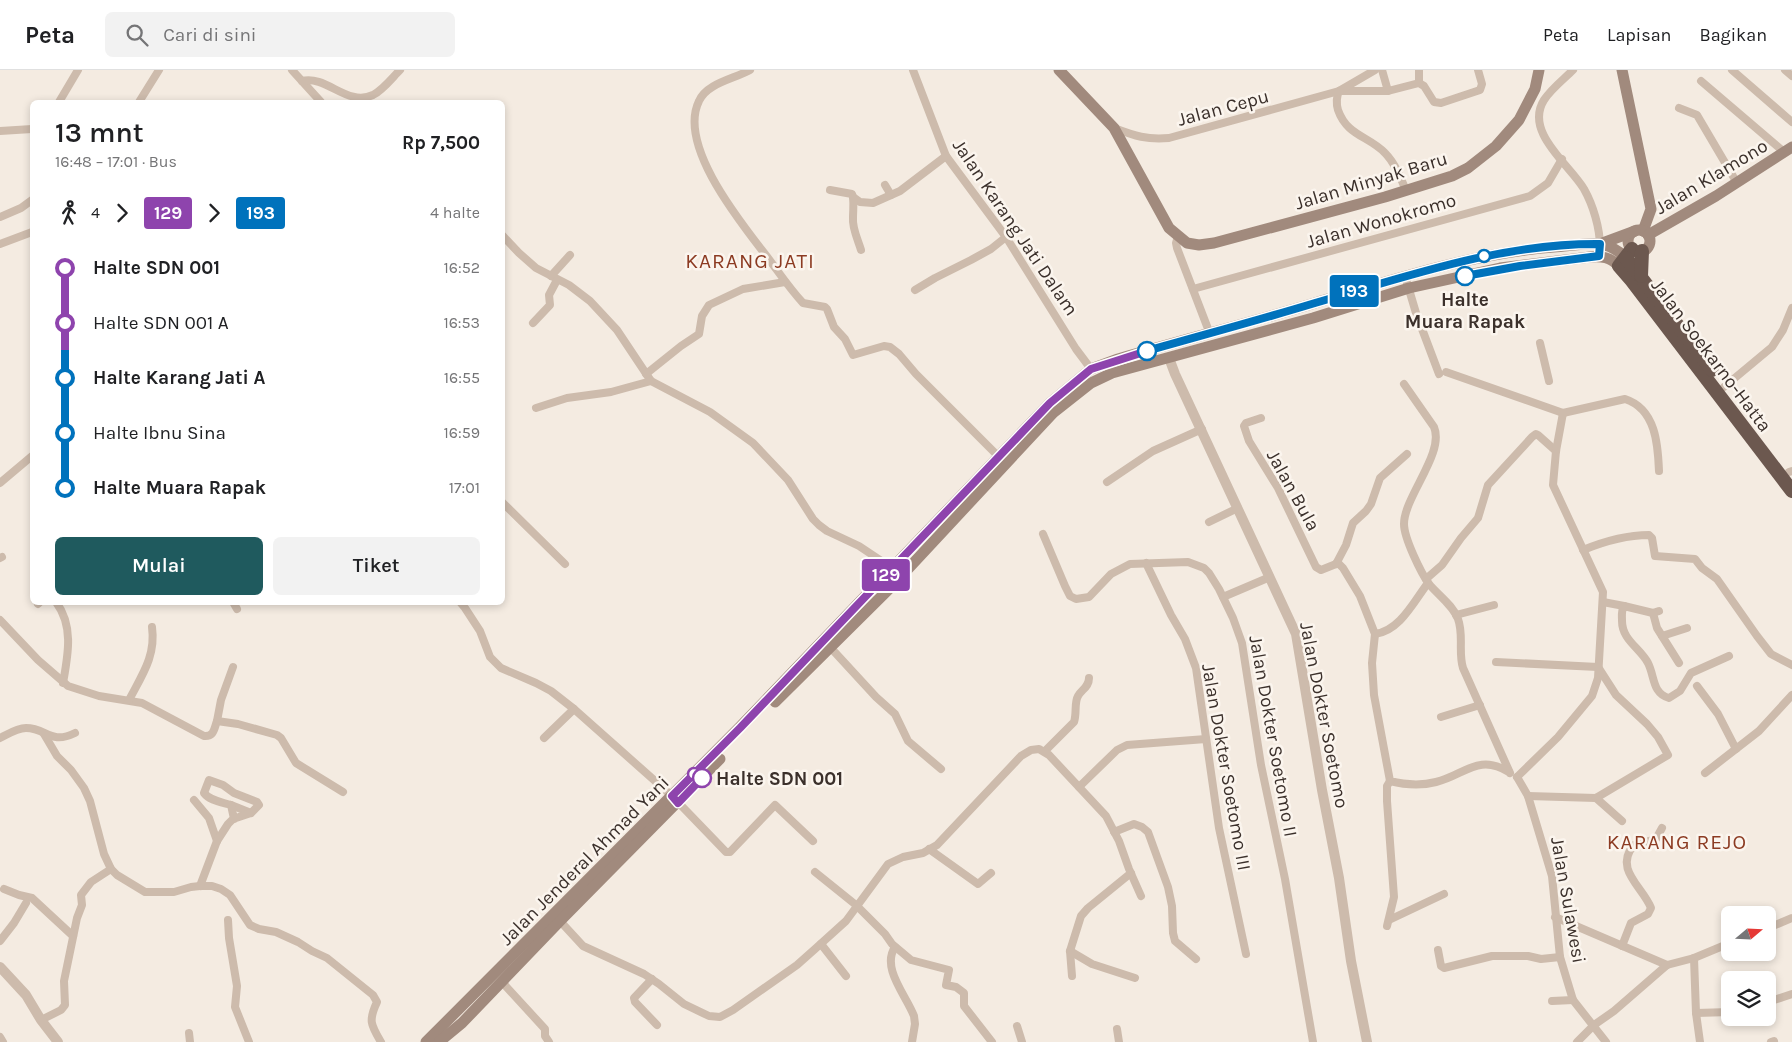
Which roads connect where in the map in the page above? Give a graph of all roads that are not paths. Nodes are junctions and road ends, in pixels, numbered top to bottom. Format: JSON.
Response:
{"nodes":[{"id":1,"x":78,"y":70,"type":"edge"},
{"id":2,"x":159,"y":70,"type":"edge"},
{"id":3,"x":292,"y":70,"type":"edge"},
{"id":4,"x":400,"y":70,"type":"edge"},
{"id":5,"x":750,"y":70,"type":"edge"},
{"id":6,"x":913,"y":70,"type":"edge"},
{"id":7,"x":1375,"y":70,"type":"edge"},
{"id":8,"x":1382,"y":70,"type":"edge"},
{"id":9,"x":1419,"y":70,"type":"edge"},
{"id":10,"x":1478,"y":70,"type":"edge"},
{"id":11,"x":1539,"y":70,"type":"edge"},
{"id":12,"x":1573,"y":70,"type":"edge"},
{"id":13,"x":1622,"y":70,"type":"edge"},
{"id":14,"x":1732,"y":70,"type":"edge"},
{"id":15,"x":1785,"y":70,"type":"edge"},
{"id":16,"x":1063,"y":71,"type":"edge"},
{"id":17,"x":1792,"y":76,"type":"edge"},
{"id":18,"x":1701,"y":81,"type":"dead end"},
{"id":19,"x":302,"y":82,"type":"junction"},
{"id":20,"x":1419,"y":83,"type":"junction"},
{"id":21,"x":1339,"y":91,"type":"junction"},
{"id":22,"x":1388,"y":91,"type":"junction"},
{"id":23,"x":60,"y":100,"type":"edge"},
{"id":24,"x":140,"y":100,"type":"edge"},
{"id":25,"x":319,"y":100,"type":"edge"},
{"id":26,"x":1680,"y":108,"type":"dead end"},
{"id":27,"x":1792,"y":122,"type":"edge"},
{"id":28,"x":1114,"y":128,"type":"junction"},
{"id":29,"x":30,"y":129,"type":"edge"},
{"id":30,"x":0,"y":131,"type":"edge"},
{"id":31,"x":1788,"y":150,"type":"edge"},
{"id":32,"x":946,"y":156,"type":"junction"},
{"id":33,"x":1562,"y":159,"type":"junction"},
{"id":34,"x":1737,"y":183,"type":"junction"},
{"id":35,"x":885,"y":185,"type":"dead end"},
{"id":36,"x":830,"y":190,"type":"dead end"},
{"id":37,"x":1406,"y":191,"type":"junction"},
{"id":38,"x":891,"y":195,"type":"junction"},
{"id":39,"x":853,"y":197,"type":"junction"},
{"id":40,"x":30,"y":201,"type":"edge"},
{"id":41,"x":0,"y":217,"type":"edge"},
{"id":42,"x":1168,"y":223,"type":"junction"},
{"id":43,"x":1643,"y":232,"type":"junction"},
{"id":44,"x":30,"y":233,"type":"edge"},
{"id":45,"x":1178,"y":236,"type":"junction"},
{"id":46,"x":1006,"y":237,"type":"junction"},
{"id":47,"x":505,"y":238,"type":"edge"},
{"id":48,"x":0,"y":244,"type":"edge"},
{"id":49,"x":1191,"y":244,"type":"junction"},
{"id":50,"x":1600,"y":244,"type":"junction"},
{"id":51,"x":861,"y":250,"type":"dead end"},
{"id":52,"x":570,"y":256,"type":"dead end"},
{"id":53,"x":1599,"y":256,"type":"junction"},
{"id":54,"x":1630,"y":256,"type":"junction"},
{"id":55,"x":1406,"y":276,"type":"junction"},
{"id":56,"x":554,"y":278,"type":"junction"},
{"id":57,"x":785,"y":282,"type":"junction"},
{"id":58,"x":1410,"y":288,"type":"junction"},
{"id":59,"x":1193,"y":289,"type":"junction"},
{"id":60,"x":915,"y":290,"type":"dead end"},
{"id":61,"x":1792,"y":308,"type":"edge"},
{"id":62,"x":533,"y":323,"type":"dead end"},
{"id":63,"x":1210,"y":334,"type":"junction"},
{"id":64,"x":1540,"y":343,"type":"dead end"},
{"id":65,"x":1169,"y":358,"type":"junction"},
{"id":66,"x":1091,"y":369,"type":"junction"},
{"id":67,"x":646,"y":374,"type":"junction"},
{"id":68,"x":651,"y":381,"type":"junction"},
{"id":69,"x":1549,"y":381,"type":"dead end"},
{"id":70,"x":1404,"y":384,"type":"dead end"},
{"id":71,"x":1724,"y":386,"type":"junction"},
{"id":72,"x":536,"y":408,"type":"dead end"},
{"id":73,"x":1563,"y":412,"type":"junction"},
{"id":74,"x":1261,"y":418,"type":"dead end"},
{"id":75,"x":1202,"y":429,"type":"junction"},
{"id":76,"x":1556,"y":451,"type":"junction"},
{"id":77,"x":1407,"y":454,"type":"dead end"},
{"id":78,"x":998,"y":456,"type":"junction"},
{"id":79,"x":30,"y":458,"type":"edge"},
{"id":80,"x":1659,"y":472,"type":"dead end"},
{"id":81,"x":1791,"y":473,"type":"edge"},
{"id":82,"x":0,"y":482,"type":"edge"},
{"id":83,"x":1107,"y":482,"type":"dead end"},
{"id":84,"x":1792,"y":491,"type":"edge"},
{"id":85,"x":505,"y":505,"type":"edge"},
{"id":86,"x":1238,"y":508,"type":"junction"},
{"id":87,"x":1209,"y":522,"type":"dead end"},
{"id":88,"x":1043,"y":534,"type":"dead end"},
{"id":89,"x":1583,"y":550,"type":"junction"},
{"id":90,"x":1146,"y":563,"type":"junction"},
{"id":91,"x":564,"y":564,"type":"dead end"},
{"id":92,"x":1336,"y":564,"type":"junction"},
{"id":93,"x":892,"y":568,"type":"junction"},
{"id":94,"x":1270,"y":577,"type":"junction"},
{"id":95,"x":1427,"y":581,"type":"junction"},
{"id":96,"x":1223,"y":597,"type":"junction"},
{"id":97,"x":1603,"y":602,"type":"junction"},
{"id":98,"x":1494,"y":604,"type":"dead end"},
{"id":99,"x":58,"y":605,"type":"edge"},
{"id":100,"x":462,"y":605,"type":"edge"},
{"id":101,"x":1624,"y":606,"type":"junction"},
{"id":102,"x":1456,"y":614,"type":"junction"},
{"id":103,"x":0,"y":620,"type":"edge"},
{"id":104,"x":152,"y":627,"type":"dead end"},
{"id":105,"x":1687,"y":628,"type":"dead end"},
{"id":106,"x":1375,"y":634,"type":"junction"},
{"id":107,"x":1662,"y":636,"type":"junction"},
{"id":108,"x":830,"y":647,"type":"junction"},
{"id":109,"x":1729,"y":656,"type":"dead end"},
{"id":110,"x":1496,"y":662,"type":"dead end"},
{"id":111,"x":1678,"y":663,"type":"dead end"},
{"id":112,"x":1792,"y":664,"type":"edge"},
{"id":113,"x":233,"y":667,"type":"dead end"},
{"id":114,"x":1598,"y":668,"type":"junction"},
{"id":115,"x":1089,"y":678,"type":"dead end"},
{"id":116,"x":63,"y":683,"type":"junction"},
{"id":117,"x":1697,"y":686,"type":"dead end"},
{"id":118,"x":1792,"y":695,"type":"edge"},
{"id":119,"x":129,"y":700,"type":"junction"},
{"id":120,"x":1480,"y":705,"type":"junction"},
{"id":121,"x":574,"y":709,"type":"junction"},
{"id":122,"x":1441,"y":717,"type":"dead end"},
{"id":123,"x":217,"y":721,"type":"junction"},
{"id":124,"x":75,"y":733,"type":"dead end"},
{"id":125,"x":44,"y":734,"type":"junction"},
{"id":126,"x":0,"y":738,"type":"edge"},
{"id":127,"x":544,"y":738,"type":"dead end"},
{"id":128,"x":1206,"y":739,"type":"junction"},
{"id":129,"x":1736,"y":749,"type":"junction"},
{"id":130,"x":1045,"y":751,"type":"junction"},
{"id":131,"x":941,"y":769,"type":"dead end"},
{"id":132,"x":1705,"y":774,"type":"dead end"},
{"id":133,"x":1513,"y":775,"type":"junction"},
{"id":134,"x":1390,"y":782,"type":"junction"},
{"id":135,"x":1079,"y":787,"type":"junction"},
{"id":136,"x":343,"y":792,"type":"dead end"},
{"id":137,"x":1528,"y":796,"type":"junction"},
{"id":138,"x":1596,"y":798,"type":"junction"},
{"id":139,"x":675,"y":799,"type":"junction"},
{"id":140,"x":194,"y":800,"type":"dead end"},
{"id":141,"x":231,"y":805,"type":"junction"},
{"id":142,"x":251,"y":814,"type":"junction"},
{"id":143,"x":234,"y":819,"type":"junction"},
{"id":144,"x":1622,"y":821,"type":"dead end"},
{"id":145,"x":1662,"y":828,"type":"dead end"},
{"id":146,"x":1114,"y":832,"type":"junction"},
{"id":147,"x":217,"y":841,"type":"junction"},
{"id":148,"x":813,"y":841,"type":"dead end"},
{"id":149,"x":929,"y":849,"type":"junction"},
{"id":150,"x":111,"y":869,"type":"junction"},
{"id":151,"x":815,"y":872,"type":"dead end"},
{"id":152,"x":991,"y":872,"type":"dead end"},
{"id":153,"x":1131,"y":873,"type":"junction"},
{"id":154,"x":200,"y":886,"type":"junction"},
{"id":155,"x":4,"y":889,"type":"dead end"},
{"id":156,"x":1444,"y":894,"type":"dead end"},
{"id":157,"x":1141,"y":896,"type":"dead end"},
{"id":158,"x":26,"y":903,"type":"dead end"},
{"id":159,"x":856,"y":905,"type":"junction"},
{"id":160,"x":1554,"y":917,"type":"junction"},
{"id":161,"x":1792,"y":918,"type":"edge"},
{"id":162,"x":228,"y":920,"type":"dead end"},
{"id":163,"x":560,"y":921,"type":"junction"},
{"id":164,"x":1776,"y":925,"type":"edge"},
{"id":165,"x":73,"y":936,"type":"junction"},
{"id":166,"x":0,"y":941,"type":"edge"},
{"id":167,"x":821,"y":944,"type":"junction"},
{"id":168,"x":1622,"y":946,"type":"junction"},
{"id":169,"x":895,"y":947,"type":"junction"},
{"id":170,"x":1721,"y":948,"type":"edge"},
{"id":171,"x":1438,"y":950,"type":"dead end"},
{"id":172,"x":1070,"y":951,"type":"junction"},
{"id":173,"x":1246,"y":954,"type":"dead end"},
{"id":174,"x":1560,"y":957,"type":"junction"},
{"id":175,"x":1694,"y":958,"type":"junction"},
{"id":176,"x":1196,"y":959,"type":"dead end"},
{"id":177,"x":1667,"y":965,"type":"junction"},
{"id":178,"x":0,"y":967,"type":"edge"},
{"id":179,"x":846,"y":976,"type":"dead end"},
{"id":180,"x":1072,"y":976,"type":"dead end"},
{"id":181,"x":1135,"y":978,"type":"dead end"},
{"id":182,"x":652,"y":979,"type":"junction"},
{"id":183,"x":502,"y":982,"type":"junction"},
{"id":184,"x":1792,"y":994,"type":"edge"},
{"id":185,"x":1776,"y":999,"type":"edge"},
{"id":186,"x":1572,"y":1000,"type":"junction"},
{"id":187,"x":1552,"y":1001,"type":"dead end"},
{"id":188,"x":1721,"y":1012,"type":"edge"},
{"id":189,"x":1696,"y":1013,"type":"junction"},
{"id":190,"x":41,"y":1020,"type":"junction"},
{"id":191,"x":657,"y":1025,"type":"dead end"},
{"id":192,"x":1594,"y":1025,"type":"junction"},
{"id":193,"x":1017,"y":1026,"type":"dead end"},
{"id":194,"x":1117,"y":1029,"type":"dead end"},
{"id":195,"x":188,"y":1033,"type":"dead end"},
{"id":196,"x":0,"y":1037,"type":"edge"},
{"id":197,"x":4,"y":1042,"type":"edge"},
{"id":198,"x":58,"y":1042,"type":"edge"},
{"id":199,"x":190,"y":1042,"type":"edge"},
{"id":200,"x":249,"y":1042,"type":"edge"},
{"id":201,"x":382,"y":1042,"type":"edge"},
{"id":202,"x":426,"y":1042,"type":"edge"},
{"id":203,"x":440,"y":1042,"type":"edge"},
{"id":204,"x":549,"y":1042,"type":"edge"},
{"id":205,"x":912,"y":1042,"type":"edge"},
{"id":206,"x":992,"y":1042,"type":"edge"},
{"id":207,"x":1022,"y":1042,"type":"edge"},
{"id":208,"x":1119,"y":1042,"type":"edge"},
{"id":209,"x":1313,"y":1042,"type":"edge"},
{"id":210,"x":1367,"y":1042,"type":"edge"},
{"id":211,"x":1577,"y":1042,"type":"edge"},
{"id":212,"x":1606,"y":1042,"type":"edge"},
{"id":213,"x":1700,"y":1042,"type":"edge"}],
"edges":[{"from":1,"to":23,"type":"street"},
{"from":2,"to":24,"type":"street"},
{"from":3,"to":19,"type":"street"},
{"from":4,"to":19,"type":"street"},
{"from":5,"to":57,"type":"street"},
{"from":6,"to":32,"type":"street","name":"Jalan Karang Jati Dalam"},
{"from":7,"to":21,"type":"street","name":"Jalan Cepu"},
{"from":8,"to":22,"type":"street"},
{"from":9,"to":20,"type":"street"},
{"from":10,"to":20,"type":"street"},
{"from":11,"to":37,"type":"main road","name":"Jalan Minyak Baru"},
{"from":12,"to":33,"type":"street"},
{"from":13,"to":43,"type":"main road"},
{"from":14,"to":27,"type":"street"},
{"from":15,"to":17,"type":"street"},
{"from":16,"to":28,"type":"main road"},
{"from":18,"to":31,"type":"street"},
{"from":19,"to":25,"type":"street"},
{"from":20,"to":22,"type":"street","name":"Jalan Cepu"},
{"from":21,"to":22,"type":"street","name":"Jalan Cepu"},
{"from":21,"to":28,"type":"street","name":"Jalan Cepu"},
{"from":21,"to":37,"type":"street"},
{"from":26,"to":34,"type":"street"},
{"from":28,"to":42,"type":"main road"},
{"from":29,"to":30,"type":"street"},
{"from":31,"to":34,"type":"main road","name":"Jalan Klamono"},
{"from":32,"to":38,"type":"street"},
{"from":32,"to":46,"type":"street","name":"Jalan Karang Jati Dalam"},
{"from":33,"to":50,"type":"street"},
{"from":33,"to":59,"type":"street","name":"Jalan Wonokromo"},
{"from":34,"to":43,"type":"main road","name":"Jalan Klamono"},
{"from":35,"to":38,"type":"street"},
{"from":36,"to":39,"type":"street"},
{"from":37,"to":49,"type":"main road","name":"Jalan Minyak Baru"},
{"from":38,"to":39,"type":"street"},
{"from":39,"to":51,"type":"street"},
{"from":40,"to":41,"type":"street"},
{"from":42,"to":45,"type":"main road"},
{"from":42,"to":49,"type":"main road"},
{"from":43,"to":50,"type":"main road","name":"Jalan Klamono"},
{"from":43,"to":54,"type":"main road"},
{"from":43,"to":54,"type":"main road"},
{"from":44,"to":48,"type":"street"},
{"from":45,"to":49,"type":"main road"},
{"from":45,"to":59,"type":"street"},
{"from":46,"to":60,"type":"street"},
{"from":46,"to":66,"type":"street","name":"Jalan Karang Jati Dalam"},
{"from":47,"to":56,"type":"street"},
{"from":50,"to":53,"type":"street"},
{"from":50,"to":54,"type":"main road"},
{"from":50,"to":55,"type":"main road","name":"Jalan Jenderal Ahmad Yani"},
{"from":52,"to":56,"type":"street"},
{"from":53,"to":54,"type":"main road"},
{"from":53,"to":58,"type":"main road","name":"Jalan Jenderal Ahmad Yani"},
{"from":54,"to":71,"type":"highway","name":"Jalan Soekarno-Hatta"},
{"from":54,"to":84,"type":"highway","name":"Jalan Soekarno-Hatta"},
{"from":55,"to":58,"type":"street"},
{"from":55,"to":63,"type":"main road","name":"Jalan Jenderal Ahmad Yani"},
{"from":56,"to":62,"type":"street"},
{"from":56,"to":67,"type":"street"},
{"from":57,"to":67,"type":"street"},
{"from":57,"to":78,"type":"street"},
{"from":58,"to":65,"type":"main road","name":"Jalan Jenderal Ahmad Yani"},
{"from":58,"to":73,"type":"street"},
{"from":59,"to":63,"type":"street"},
{"from":61,"to":71,"type":"street"},
{"from":63,"to":66,"type":"main road","name":"Jalan Jenderal Ahmad Yani"},
{"from":64,"to":69,"type":"street"},
{"from":65,"to":75,"type":"street","name":"Jalan Dokter Soetomo"},
{"from":65,"to":108,"type":"main road","name":"Jalan Jenderal Ahmad Yani"},
{"from":66,"to":78,"type":"main road","name":"Jalan Jenderal Ahmad Yani"},
{"from":67,"to":68,"type":"street"},
{"from":68,"to":72,"type":"street"},
{"from":68,"to":93,"type":"street"},
{"from":70,"to":95,"type":"street"},
{"from":71,"to":81,"type":"highway","name":"Jalan Soekarno-Hatta"},
{"from":73,"to":76,"type":"street"},
{"from":73,"to":80,"type":"street"},
{"from":74,"to":92,"type":"street","name":"Jalan Bula"},
{"from":75,"to":83,"type":"street"},
{"from":75,"to":86,"type":"street","name":"Jalan Dokter Soetomo"},
{"from":76,"to":89,"type":"street"},
{"from":76,"to":95,"type":"street"},
{"from":77,"to":92,"type":"street"},
{"from":78,"to":93,"type":"main road","name":"Jalan Jenderal Ahmad Yani"},
{"from":79,"to":82,"type":"street"},
{"from":85,"to":91,"type":"street"},
{"from":86,"to":87,"type":"street"},
{"from":86,"to":94,"type":"street","name":"Jalan Dokter Soetomo"},
{"from":88,"to":90,"type":"street","name":"Jalan Dokter Soetomo II"},
{"from":89,"to":97,"type":"street"},
{"from":89,"to":112,"type":"street"},
{"from":90,"to":96,"type":"street","name":"Jalan Dokter Soetomo II"},
{"from":90,"to":128,"type":"street","name":"Jalan Dokter Soetomo III"},
{"from":92,"to":106,"type":"street"},
{"from":93,"to":139,"type":"main road","name":"Jalan Jenderal Ahmad Yani"},
{"from":94,"to":96,"type":"street"},
{"from":94,"to":210,"type":"street","name":"Jalan Dokter Soetomo"},
{"from":95,"to":102,"type":"street"},
{"from":95,"to":106,"type":"street"},
{"from":96,"to":209,"type":"street","name":"Jalan Dokter Soetomo II"},
{"from":97,"to":101,"type":"street"},
{"from":97,"to":114,"type":"street"},
{"from":98,"to":102,"type":"street"},
{"from":99,"to":116,"type":"street"},
{"from":100,"to":121,"type":"street"},
{"from":101,"to":107,"type":"street"},
{"from":101,"to":109,"type":"street"},
{"from":102,"to":120,"type":"street","name":"Jalan Sulawesi"},
{"from":103,"to":116,"type":"street"},
{"from":104,"to":119,"type":"street"},
{"from":105,"to":107,"type":"street"},
{"from":106,"to":134,"type":"street"},
{"from":107,"to":111,"type":"street"},
{"from":108,"to":131,"type":"street"},
{"from":108,"to":139,"type":"main road","name":"Jalan Jenderal Ahmad Yani"},
{"from":110,"to":114,"type":"street"},
{"from":113,"to":123,"type":"street"},
{"from":114,"to":133,"type":"street"},
{"from":114,"to":138,"type":"street"},
{"from":115,"to":130,"type":"street"},
{"from":116,"to":119,"type":"street"},
{"from":117,"to":129,"type":"street"},
{"from":118,"to":129,"type":"street"},
{"from":119,"to":123,"type":"street"},
{"from":120,"to":122,"type":"street"},
{"from":120,"to":133,"type":"street","name":"Jalan Sulawesi"},
{"from":121,"to":127,"type":"street"},
{"from":121,"to":139,"type":"street"},
{"from":123,"to":136,"type":"street"},
{"from":124,"to":125,"type":"street"},
{"from":125,"to":126,"type":"street"},
{"from":125,"to":150,"type":"street"},
{"from":128,"to":135,"type":"street"},
{"from":128,"to":173,"type":"street","name":"Jalan Dokter Soetomo III"},
{"from":129,"to":132,"type":"street"},
{"from":130,"to":135,"type":"street"},
{"from":130,"to":149,"type":"street"},
{"from":133,"to":134,"type":"street"},
{"from":133,"to":137,"type":"street","name":"Jalan Sulawesi"},
{"from":134,"to":156,"type":"street"},
{"from":135,"to":146,"type":"street"},
{"from":137,"to":138,"type":"street"},
{"from":137,"to":160,"type":"street","name":"Jalan Sulawesi"},
{"from":138,"to":144,"type":"street"},
{"from":139,"to":148,"type":"street"},
{"from":139,"to":163,"type":"main road","name":"Jalan Jenderal Ahmad Yani"},
{"from":139,"to":202,"type":"main road","name":"Jalan Jenderal Ahmad Yani"},
{"from":140,"to":147,"type":"street"},
{"from":141,"to":142,"type":"street"},
{"from":141,"to":142,"type":"street"},
{"from":141,"to":143,"type":"street"},
{"from":142,"to":143,"type":"street"},
{"from":143,"to":147,"type":"street"},
{"from":145,"to":168,"type":"street"},
{"from":146,"to":153,"type":"street"},
{"from":146,"to":176,"type":"street"},
{"from":147,"to":154,"type":"street"},
{"from":149,"to":152,"type":"street"},
{"from":149,"to":159,"type":"street"},
{"from":150,"to":154,"type":"street"},
{"from":150,"to":165,"type":"street"},
{"from":151,"to":159,"type":"street"},
{"from":153,"to":157,"type":"street"},
{"from":153,"to":172,"type":"street"},
{"from":154,"to":201,"type":"street"},
{"from":155,"to":165,"type":"street"},
{"from":158,"to":166,"type":"street"},
{"from":159,"to":167,"type":"street"},
{"from":159,"to":169,"type":"street"},
{"from":160,"to":168,"type":"street"},
{"from":160,"to":174,"type":"street","name":"Jalan Sulawesi"},
{"from":161,"to":164,"type":"street"},
{"from":162,"to":200,"type":"street"},
{"from":163,"to":182,"type":"street"},
{"from":163,"to":183,"type":"main road","name":"Jalan Jenderal Ahmad Yani"},
{"from":165,"to":190,"type":"street"},
{"from":167,"to":179,"type":"street"},
{"from":167,"to":182,"type":"street"},
{"from":168,"to":177,"type":"street"},
{"from":169,"to":205,"type":"street"},
{"from":169,"to":206,"type":"street"},
{"from":170,"to":175,"type":"street"},
{"from":171,"to":174,"type":"street"},
{"from":172,"to":180,"type":"street"},
{"from":172,"to":181,"type":"street"},
{"from":174,"to":186,"type":"street","name":"Jalan Sulawesi"},
{"from":175,"to":177,"type":"street"},
{"from":175,"to":189,"type":"street"},
{"from":177,"to":192,"type":"street"},
{"from":178,"to":190,"type":"street"},
{"from":182,"to":191,"type":"street"},
{"from":183,"to":203,"type":"main road","name":"Jalan Jenderal Ahmad Yani"},
{"from":183,"to":204,"type":"street"},
{"from":184,"to":185,"type":"street"},
{"from":186,"to":187,"type":"street"},
{"from":186,"to":192,"type":"street","name":"Jalan Sulawesi"},
{"from":188,"to":189,"type":"street"},
{"from":189,"to":213,"type":"street"},
{"from":190,"to":198,"type":"street"},
{"from":192,"to":211,"type":"street"},
{"from":192,"to":212,"type":"street","name":"Jalan Sulawesi"},
{"from":193,"to":207,"type":"street"},
{"from":194,"to":208,"type":"street"},
{"from":195,"to":199,"type":"street"},
{"from":196,"to":197,"type":"street"}]}
